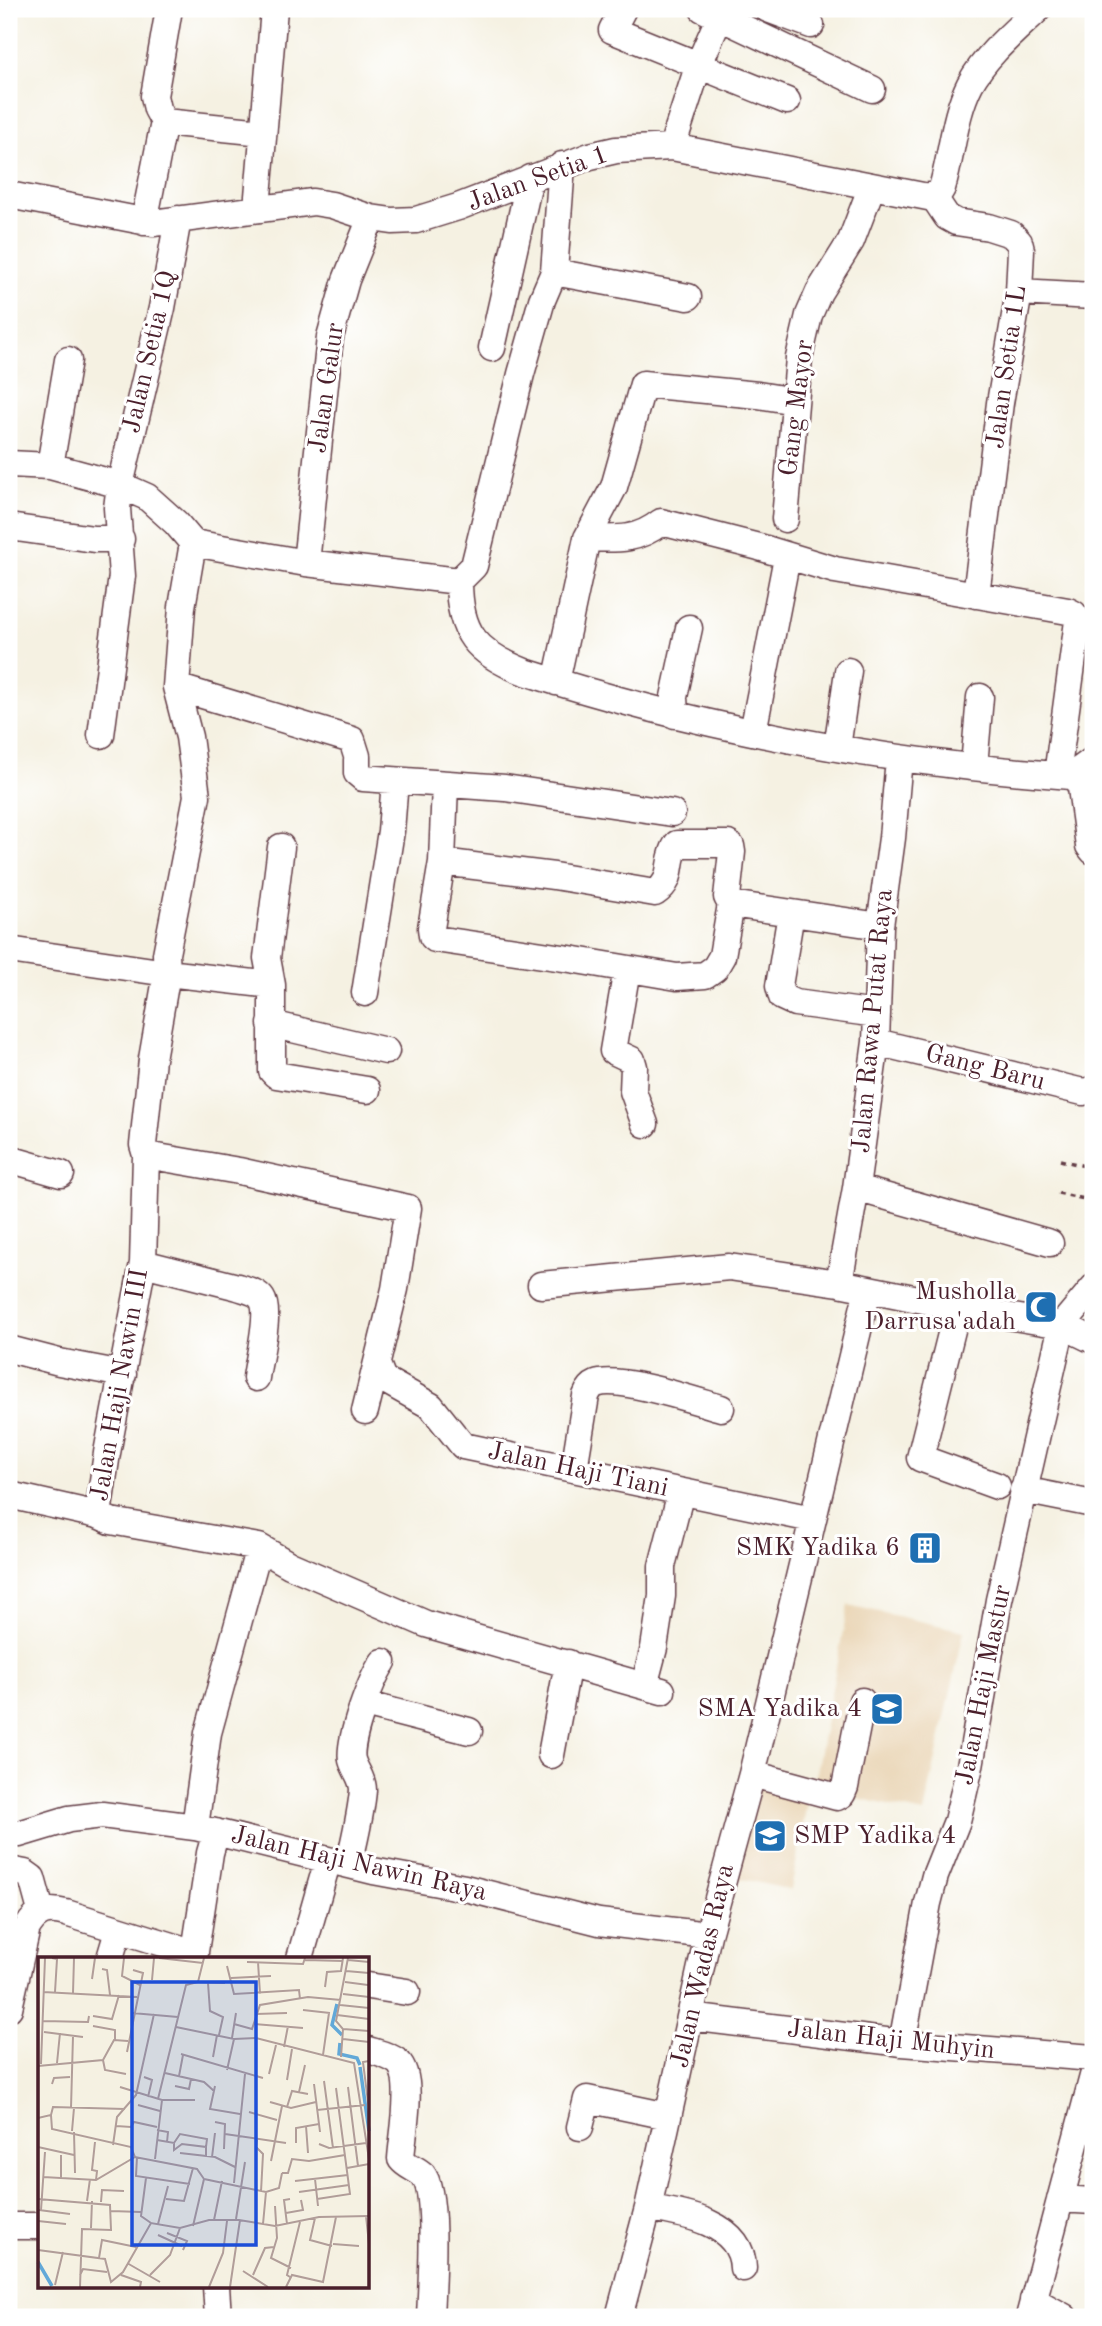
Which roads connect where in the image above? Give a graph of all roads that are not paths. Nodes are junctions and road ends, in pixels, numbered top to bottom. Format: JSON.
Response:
{"nodes":[{"id":1,"x":169,"y":9,"type":"edge"},
{"id":2,"x":274,"y":9,"type":"edge"},
{"id":3,"x":623,"y":9,"type":"edge"},
{"id":4,"x":768,"y":9,"type":"edge"},
{"id":5,"x":1038,"y":9,"type":"edge"},
{"id":6,"x":715,"y":12,"type":"edge"},
{"id":7,"x":811,"y":25,"type":"dead end"},
{"id":8,"x":699,"y":64,"type":"junction"},
{"id":9,"x":872,"y":89,"type":"dead end"},
{"id":10,"x":787,"y":101,"type":"dead end"},
{"id":11,"x":164,"y":122,"type":"junction"},
{"id":12,"x":263,"y":132,"type":"junction"},
{"id":13,"x":672,"y":147,"type":"junction"},
{"id":14,"x":562,"y":165,"type":"junction"},
{"id":15,"x":530,"y":177,"type":"junction"},
{"id":16,"x":872,"y":186,"type":"junction"},
{"id":17,"x":9,"y":195,"type":"edge"},
{"id":18,"x":933,"y":196,"type":"junction"},
{"id":19,"x":257,"y":208,"type":"junction"},
{"id":20,"x":371,"y":218,"type":"junction"},
{"id":21,"x":178,"y":219,"type":"junction"},
{"id":22,"x":144,"y":222,"type":"junction"},
{"id":23,"x":554,"y":272,"type":"junction"},
{"id":24,"x":1020,"y":292,"type":"junction"},
{"id":25,"x":1093,"y":296,"type":"edge"},
{"id":26,"x":688,"y":297,"type":"dead end"},
{"id":27,"x":492,"y":348,"type":"dead end"},
{"id":28,"x":68,"y":360,"type":"dead end"},
{"id":29,"x":795,"y":401,"type":"junction"},
{"id":30,"x":9,"y":464,"type":"edge"},
{"id":31,"x":50,"y":466,"type":"junction"},
{"id":32,"x":120,"y":485,"type":"junction"},
{"id":33,"x":785,"y":519,"type":"dead end"},
{"id":34,"x":9,"y":527,"type":"edge"},
{"id":35,"x":587,"y":538,"type":"junction"},
{"id":36,"x":121,"y":539,"type":"junction"},
{"id":37,"x":193,"y":543,"type":"junction"},
{"id":38,"x":787,"y":556,"type":"junction"},
{"id":39,"x":306,"y":563,"type":"junction"},
{"id":40,"x":459,"y":580,"type":"junction"},
{"id":41,"x":976,"y":595,"type":"junction"},
{"id":42,"x":689,"y":628,"type":"dead end"},
{"id":43,"x":848,"y":671,"type":"dead end"},
{"id":44,"x":556,"y":682,"type":"junction"},
{"id":45,"x":176,"y":687,"type":"junction"},
{"id":46,"x":980,"y":697,"type":"dead end"},
{"id":47,"x":675,"y":715,"type":"junction"},
{"id":48,"x":753,"y":732,"type":"junction"},
{"id":49,"x":101,"y":735,"type":"dead end"},
{"id":50,"x":837,"y":748,"type":"junction"},
{"id":51,"x":899,"y":758,"type":"junction"},
{"id":52,"x":1093,"y":760,"type":"edge"},
{"id":53,"x":974,"y":766,"type":"junction"},
{"id":54,"x":1064,"y":776,"type":"junction"},
{"id":55,"x":395,"y":781,"type":"junction"},
{"id":56,"x":445,"y":784,"type":"junction"},
{"id":57,"x":672,"y":813,"type":"dead end"},
{"id":58,"x":281,"y":847,"type":"dead end"},
{"id":59,"x":442,"y":851,"type":"junction"},
{"id":60,"x":1093,"y":851,"type":"edge"},
{"id":61,"x":731,"y":904,"type":"junction"},
{"id":62,"x":790,"y":913,"type":"junction"},
{"id":63,"x":880,"y":926,"type":"junction"},
{"id":64,"x":9,"y":950,"type":"edge"},
{"id":65,"x":627,"y":969,"type":"junction"},
{"id":66,"x":167,"y":973,"type":"junction"},
{"id":67,"x":272,"y":985,"type":"junction"},
{"id":68,"x":365,"y":993,"type":"dead end"},
{"id":69,"x":877,"y":1014,"type":"junction"},
{"id":70,"x":271,"y":1024,"type":"junction"},
{"id":71,"x":876,"y":1042,"type":"junction"},
{"id":72,"x":386,"y":1051,"type":"dead end"},
{"id":73,"x":368,"y":1090,"type":"dead end"},
{"id":74,"x":1093,"y":1090,"type":"edge"},
{"id":75,"x":645,"y":1124,"type":"dead end"},
{"id":76,"x":146,"y":1155,"type":"junction"},
{"id":77,"x":9,"y":1159,"type":"edge"},
{"id":78,"x":61,"y":1174,"type":"dead end"},
{"id":79,"x":856,"y":1188,"type":"junction"},
{"id":80,"x":1050,"y":1243,"type":"dead end"},
{"id":81,"x":143,"y":1263,"type":"junction"},
{"id":82,"x":839,"y":1283,"type":"junction"},
{"id":83,"x":541,"y":1285,"type":"dead end"},
{"id":84,"x":1093,"y":1288,"type":"edge"},
{"id":85,"x":868,"y":1289,"type":"junction"},
{"id":86,"x":958,"y":1307,"type":"junction"},
{"id":87,"x":1062,"y":1325,"type":"junction"},
{"id":88,"x":1093,"y":1340,"type":"edge"},
{"id":89,"x":9,"y":1349,"type":"edge"},
{"id":90,"x":377,"y":1364,"type":"junction"},
{"id":91,"x":123,"y":1374,"type":"junction"},
{"id":92,"x":256,"y":1378,"type":"dead end"},
{"id":93,"x":721,"y":1408,"type":"dead end"},
{"id":94,"x":366,"y":1411,"type":"dead end"},
{"id":95,"x":574,"y":1469,"type":"junction"},
{"id":96,"x":1010,"y":1488,"type":"junction"},
{"id":97,"x":681,"y":1492,"type":"junction"},
{"id":98,"x":9,"y":1495,"type":"edge"},
{"id":99,"x":1093,"y":1504,"type":"edge"},
{"id":100,"x":98,"y":1515,"type":"junction"},
{"id":101,"x":812,"y":1519,"type":"junction"},
{"id":102,"x":259,"y":1547,"type":"junction"},
{"id":103,"x":383,"y":1662,"type":"dead end"},
{"id":104,"x":568,"y":1663,"type":"junction"},
{"id":105,"x":862,"y":1701,"type":"dead end"},
{"id":106,"x":364,"y":1704,"type":"junction"},
{"id":107,"x":469,"y":1731,"type":"dead end"},
{"id":108,"x":551,"y":1755,"type":"dead end"},
{"id":109,"x":752,"y":1774,"type":"junction"},
{"id":110,"x":205,"y":1829,"type":"junction"},
{"id":111,"x":9,"y":1834,"type":"edge"},
{"id":112,"x":338,"y":1862,"type":"junction"},
{"id":113,"x":9,"y":1870,"type":"edge"},
{"id":114,"x":41,"y":1911,"type":"junction"},
{"id":115,"x":118,"y":1931,"type":"junction"},
{"id":116,"x":708,"y":1935,"type":"junction"},
{"id":117,"x":15,"y":1954,"type":"edge"},
{"id":118,"x":195,"y":1956,"type":"edge"},
{"id":119,"x":110,"y":1957,"type":"edge"},
{"id":120,"x":300,"y":1957,"type":"edge"},
{"id":121,"x":369,"y":1986,"type":"edge"},
{"id":122,"x":407,"y":1992,"type":"dead end"},
{"id":123,"x":9,"y":2008,"type":"edge"},
{"id":124,"x":690,"y":2017,"type":"junction"},
{"id":125,"x":902,"y":2043,"type":"junction"},
{"id":126,"x":369,"y":2050,"type":"edge"},
{"id":127,"x":1093,"y":2058,"type":"edge"},
{"id":128,"x":1093,"y":2076,"type":"edge"},
{"id":129,"x":668,"y":2116,"type":"junction"},
{"id":130,"x":580,"y":2127,"type":"dead end"},
{"id":131,"x":1060,"y":2199,"type":"junction"},
{"id":132,"x":1093,"y":2202,"type":"edge"},
{"id":133,"x":648,"y":2208,"type":"junction"},
{"id":134,"x":9,"y":2226,"type":"edge"},
{"id":135,"x":38,"y":2226,"type":"edge"},
{"id":136,"x":743,"y":2268,"type":"dead end"},
{"id":137,"x":216,"y":2288,"type":"edge"},
{"id":138,"x":1031,"y":2309,"type":"edge"},
{"id":139,"x":218,"y":2317,"type":"edge"},
{"id":140,"x":430,"y":2317,"type":"edge"},
{"id":141,"x":619,"y":2317,"type":"edge"},
{"id":142,"x":1064,"y":2317,"type":"edge"}],
"edges":[{"from":1,"to":11,"type":"street"},
{"from":2,"to":12,"type":"street"},
{"from":3,"to":8,"type":"street"},
{"from":4,"to":7,"type":"street"},
{"from":5,"to":18,"type":"street"},
{"from":6,"to":8,"type":"street"},
{"from":6,"to":9,"type":"street"},
{"from":8,"to":10,"type":"street"},
{"from":8,"to":13,"type":"street"},
{"from":11,"to":12,"type":"street"},
{"from":11,"to":22,"type":"street"},
{"from":12,"to":19,"type":"street"},
{"from":13,"to":14,"type":"street","name":"Jalan Setia 1"},
{"from":13,"to":16,"type":"street","name":"Jalan Setia 1"},
{"from":14,"to":15,"type":"street","name":"Jalan Setia 1"},
{"from":14,"to":23,"type":"street"},
{"from":15,"to":20,"type":"street","name":"Jalan Setia 1"},
{"from":15,"to":27,"type":"street"},
{"from":16,"to":18,"type":"street","name":"Jalan Setia 1"},
{"from":16,"to":29,"type":"street","name":"Gang Mayor"},
{"from":17,"to":22,"type":"street","name":"Jalan Setia 1"},
{"from":18,"to":24,"type":"street","name":"Jalan Setia 1L"},
{"from":19,"to":20,"type":"street","name":"Jalan Setia 1"},
{"from":19,"to":21,"type":"street","name":"Jalan Setia 1"},
{"from":20,"to":39,"type":"street","name":"Jalan Galur"},
{"from":21,"to":22,"type":"street","name":"Jalan Setia 1"},
{"from":21,"to":32,"type":"street","name":"Jalan Setia 1Q"},
{"from":23,"to":26,"type":"street"},
{"from":23,"to":40,"type":"street"},
{"from":24,"to":25,"type":"street"},
{"from":24,"to":41,"type":"street","name":"Jalan Setia 1L"},
{"from":28,"to":31,"type":"street"},
{"from":29,"to":33,"type":"street","name":"Gang Mayor"},
{"from":29,"to":35,"type":"street"},
{"from":30,"to":31,"type":"street"},
{"from":31,"to":32,"type":"street"},
{"from":32,"to":36,"type":"street","name":"Jalan Setia 1Q"},
{"from":32,"to":37,"type":"street"},
{"from":34,"to":36,"type":"street"},
{"from":35,"to":38,"type":"street"},
{"from":35,"to":44,"type":"street"},
{"from":36,"to":49,"type":"street","name":"Jalan Setia 1Q"},
{"from":37,"to":39,"type":"street"},
{"from":37,"to":45,"type":"street","name":"Jalan Haji Nawin III"},
{"from":38,"to":41,"type":"street"},
{"from":38,"to":48,"type":"street"},
{"from":39,"to":40,"type":"street"},
{"from":40,"to":44,"type":"street"},
{"from":41,"to":54,"type":"street"},
{"from":42,"to":47,"type":"street"},
{"from":43,"to":50,"type":"street"},
{"from":44,"to":47,"type":"street"},
{"from":45,"to":55,"type":"street"},
{"from":45,"to":66,"type":"street","name":"Jalan Haji Nawin III"},
{"from":46,"to":53,"type":"street"},
{"from":47,"to":48,"type":"street"},
{"from":48,"to":50,"type":"street"},
{"from":50,"to":51,"type":"street"},
{"from":51,"to":53,"type":"street"},
{"from":51,"to":63,"type":"street","name":"Jalan Rawa Putat Raya"},
{"from":52,"to":54,"type":"street"},
{"from":53,"to":54,"type":"street"},
{"from":54,"to":60,"type":"street"},
{"from":55,"to":56,"type":"street"},
{"from":55,"to":68,"type":"street"},
{"from":56,"to":57,"type":"street"},
{"from":56,"to":59,"type":"street"},
{"from":58,"to":67,"type":"street"},
{"from":59,"to":61,"type":"street"},
{"from":59,"to":65,"type":"street"},
{"from":61,"to":62,"type":"street"},
{"from":61,"to":65,"type":"street"},
{"from":62,"to":63,"type":"street"},
{"from":62,"to":69,"type":"street"},
{"from":63,"to":69,"type":"street","name":"Jalan Rawa Putat Raya"},
{"from":64,"to":66,"type":"street"},
{"from":65,"to":75,"type":"street"},
{"from":66,"to":67,"type":"street"},
{"from":66,"to":76,"type":"street","name":"Jalan Haji Nawin III"},
{"from":67,"to":70,"type":"street"},
{"from":69,"to":71,"type":"street","name":"Jalan Rawa Putat Raya"},
{"from":70,"to":72,"type":"street"},
{"from":70,"to":73,"type":"street"},
{"from":71,"to":74,"type":"street","name":"Gang Baru"},
{"from":71,"to":79,"type":"street","name":"Jalan Rawa Putat Raya"},
{"from":76,"to":81,"type":"street","name":"Jalan Haji Nawin III"},
{"from":76,"to":90,"type":"street"},
{"from":77,"to":78,"type":"street"},
{"from":79,"to":80,"type":"street"},
{"from":79,"to":82,"type":"street","name":"Jalan Rawa Putat Raya"},
{"from":81,"to":91,"type":"street","name":"Jalan Haji Nawin III"},
{"from":81,"to":92,"type":"street"},
{"from":82,"to":83,"type":"street"},
{"from":82,"to":85,"type":"street"},
{"from":84,"to":87,"type":"street"},
{"from":85,"to":86,"type":"street"},
{"from":85,"to":101,"type":"street","name":"Jalan Wadas Raya"},
{"from":86,"to":87,"type":"street"},
{"from":86,"to":96,"type":"street"},
{"from":87,"to":88,"type":"street"},
{"from":87,"to":96,"type":"street","name":"Jalan Haji Mastur"},
{"from":89,"to":91,"type":"street"},
{"from":90,"to":94,"type":"street"},
{"from":90,"to":95,"type":"street","name":"Jalan Haji Tiani"},
{"from":91,"to":100,"type":"street","name":"Jalan Haji Nawin III"},
{"from":93,"to":95,"type":"street"},
{"from":95,"to":97,"type":"street","name":"Jalan Haji Tiani"},
{"from":96,"to":99,"type":"street"},
{"from":96,"to":125,"type":"street","name":"Jalan Haji Mastur"},
{"from":97,"to":101,"type":"street","name":"Jalan Haji Tiani"},
{"from":97,"to":104,"type":"street"},
{"from":98,"to":100,"type":"street"},
{"from":100,"to":102,"type":"street","name":"Jalan Haji Nawin III"},
{"from":101,"to":109,"type":"street","name":"Jalan Wadas Raya"},
{"from":102,"to":104,"type":"street"},
{"from":102,"to":110,"type":"street"},
{"from":103,"to":106,"type":"street"},
{"from":104,"to":108,"type":"street"},
{"from":105,"to":109,"type":"street"},
{"from":106,"to":107,"type":"street"},
{"from":106,"to":112,"type":"street"},
{"from":109,"to":116,"type":"street","name":"Jalan Wadas Raya"},
{"from":110,"to":111,"type":"street","name":"Jalan Haji Nawin Raya"},
{"from":110,"to":112,"type":"street","name":"Jalan Haji Nawin Raya"},
{"from":110,"to":118,"type":"street"},
{"from":112,"to":116,"type":"street","name":"Jalan Haji Nawin Raya"},
{"from":112,"to":120,"type":"street"},
{"from":113,"to":114,"type":"street"},
{"from":114,"to":115,"type":"street"},
{"from":114,"to":117,"type":"street"},
{"from":115,"to":118,"type":"street"},
{"from":115,"to":119,"type":"street"},
{"from":116,"to":124,"type":"street","name":"Jalan Wadas Raya"},
{"from":117,"to":123,"type":"street"},
{"from":121,"to":122,"type":"street"},
{"from":124,"to":125,"type":"street","name":"Jalan Haji Muhyin"},
{"from":124,"to":129,"type":"street","name":"Jalan Wadas Raya"},
{"from":125,"to":127,"type":"street","name":"Jalan Haji Muhyin"},
{"from":126,"to":140,"type":"street"},
{"from":128,"to":131,"type":"street"},
{"from":129,"to":130,"type":"street"},
{"from":129,"to":133,"type":"street","name":"Jalan Wadas Raya"},
{"from":131,"to":132,"type":"street"},
{"from":131,"to":138,"type":"street"},
{"from":133,"to":136,"type":"street"},
{"from":133,"to":141,"type":"street","name":"Jalan Wadas Raya"},
{"from":134,"to":135,"type":"street"},
{"from":137,"to":139,"type":"street"},
{"from":138,"to":142,"type":"street"}]}
